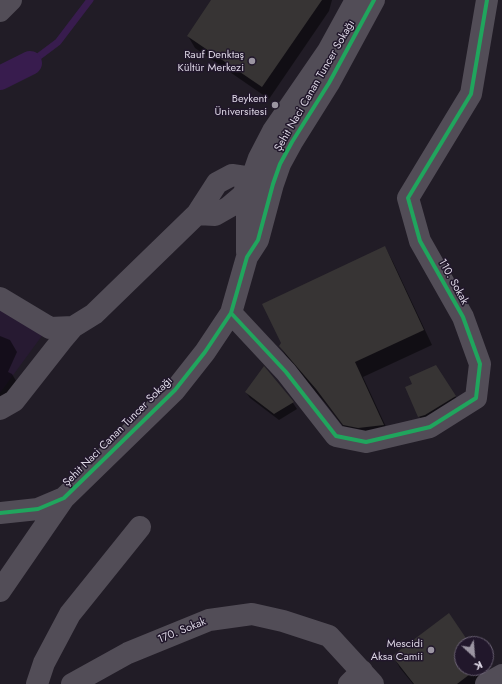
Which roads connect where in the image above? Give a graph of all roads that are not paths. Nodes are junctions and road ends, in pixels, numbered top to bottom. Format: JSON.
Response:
{"nodes":[{"id":1,"x":12,"y":0,"type":"edge"},
{"id":2,"x":356,"y":0,"type":"edge"},
{"id":3,"x":374,"y":0,"type":"edge"},
{"id":4,"x":487,"y":0,"type":"edge"},
{"id":5,"x":0,"y":12,"type":"edge"},
{"id":6,"x":252,"y":178,"type":"junction"},
{"id":7,"x":273,"y":184,"type":"junction"},
{"id":8,"x":247,"y":257,"type":"junction"},
{"id":9,"x":0,"y":298,"type":"edge"},
{"id":10,"x":231,"y":312,"type":"junction"},
{"id":11,"x":73,"y":327,"type":"junction"},
{"id":12,"x":0,"y":409,"type":"edge"},
{"id":13,"x":64,"y":498,"type":"junction"},
{"id":14,"x":0,"y":513,"type":"edge"},
{"id":15,"x":140,"y":527,"type":"dead end"},
{"id":16,"x":0,"y":591,"type":"edge"},
{"id":17,"x":502,"y":675,"type":"edge"},
{"id":18,"x":361,"y":680,"type":"edge"},
{"id":19,"x":37,"y":684,"type":"edge"},
{"id":20,"x":72,"y":684,"type":"edge"},
{"id":21,"x":486,"y":684,"type":"edge"}],
"edges":[{"from":1,"to":5,"type":"street"},
{"from":2,"to":6,"type":"street","name":"Şehit Naci Canan Tuncer Sokağı"},
{"from":3,"to":7,"type":"street","name":"Şehit Naci Canan Tuncer Sokağı"},
{"from":4,"to":10,"type":"street","name":"110. Sokak"},
{"from":6,"to":7,"type":"street"},
{"from":6,"to":8,"type":"street","name":"Şehit Naci Canan Tuncer Sokağı"},
{"from":6,"to":11,"type":"street"},
{"from":7,"to":8,"type":"street","name":"Şehit Naci Canan Tuncer Sokağı"},
{"from":8,"to":10,"type":"street","name":"Şehit Naci Canan Tuncer Sokağı"},
{"from":9,"to":11,"type":"street"},
{"from":10,"to":13,"type":"street","name":"Şehit Naci Canan Tuncer Sokağı"},
{"from":11,"to":12,"type":"street"},
{"from":13,"to":14,"type":"street","name":"Şehit Naci Canan Tuncer Sokağı"},
{"from":13,"to":16,"type":"street"},
{"from":15,"to":19,"type":"street"},
{"from":17,"to":21,"type":"street"},
{"from":18,"to":20,"type":"street","name":"170. Sokak"}]}
